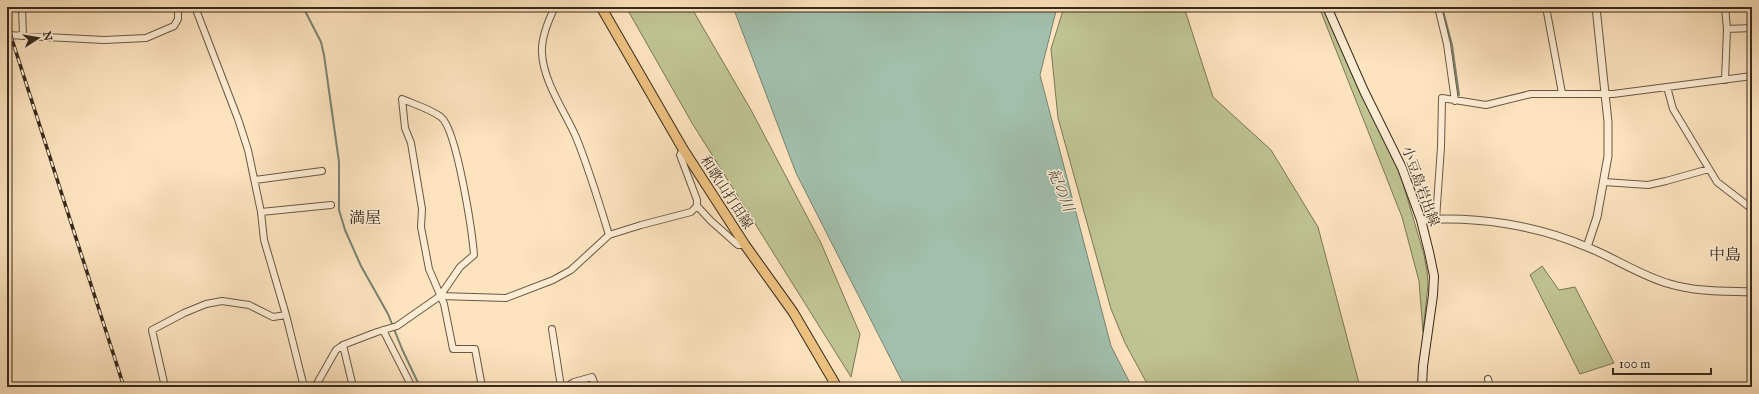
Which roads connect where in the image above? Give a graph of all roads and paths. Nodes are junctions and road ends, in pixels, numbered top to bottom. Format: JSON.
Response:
{"nodes":[{"id":1,"x":22,"y":7,"type":"edge"},
{"id":2,"x":178,"y":7,"type":"edge"},
{"id":3,"x":195,"y":7,"type":"edge"},
{"id":4,"x":556,"y":7,"type":"edge"},
{"id":5,"x":601,"y":7,"type":"edge"},
{"id":6,"x":1327,"y":7,"type":"edge"},
{"id":7,"x":1438,"y":7,"type":"edge"},
{"id":8,"x":1546,"y":7,"type":"edge"},
{"id":9,"x":1596,"y":7,"type":"edge"},
{"id":10,"x":1725,"y":7,"type":"edge"},
{"id":11,"x":1752,"y":28,"type":"edge"},
{"id":12,"x":1727,"y":29,"type":"junction"},
{"id":13,"x":7,"y":35,"type":"edge"},
{"id":14,"x":23,"y":36,"type":"junction"},
{"id":15,"x":1752,"y":76,"type":"edge"},
{"id":16,"x":1725,"y":80,"type":"junction"},
{"id":17,"x":1667,"y":87,"type":"junction"},
{"id":18,"x":1562,"y":93,"type":"junction"},
{"id":19,"x":1606,"y":94,"type":"junction"},
{"id":20,"x":1455,"y":101,"type":"junction"},
{"id":21,"x":683,"y":149,"type":"junction"},
{"id":22,"x":1709,"y":169,"type":"junction"},
{"id":23,"x":322,"y":171,"type":"dead end"},
{"id":24,"x":255,"y":180,"type":"junction"},
{"id":25,"x":1604,"y":182,"type":"junction"},
{"id":26,"x":331,"y":205,"type":"dead end"},
{"id":27,"x":697,"y":206,"type":"junction"},
{"id":28,"x":1752,"y":209,"type":"edge"},
{"id":29,"x":261,"y":212,"type":"junction"},
{"id":30,"x":1436,"y":219,"type":"junction"},
{"id":31,"x":1421,"y":220,"type":"junction"},
{"id":32,"x":609,"y":235,"type":"junction"},
{"id":33,"x":745,"y":245,"type":"junction"},
{"id":34,"x":1587,"y":247,"type":"junction"},
{"id":35,"x":1752,"y":292,"type":"edge"},
{"id":36,"x":440,"y":296,"type":"junction"},
{"id":37,"x":286,"y":315,"type":"junction"},
{"id":38,"x":386,"y":329,"type":"junction"},
{"id":39,"x":552,"y":329,"type":"dead end"},
{"id":40,"x":343,"y":345,"type":"junction"},
{"id":41,"x":832,"y":378,"type":"junction"},
{"id":42,"x":1488,"y":379,"type":"dead end"},
{"id":43,"x":165,"y":387,"type":"edge"},
{"id":44,"x":304,"y":387,"type":"edge"},
{"id":45,"x":315,"y":387,"type":"edge"},
{"id":46,"x":353,"y":387,"type":"edge"},
{"id":47,"x":411,"y":387,"type":"edge"},
{"id":48,"x":482,"y":387,"type":"edge"},
{"id":49,"x":561,"y":387,"type":"edge"},
{"id":50,"x":566,"y":387,"type":"edge"},
{"id":51,"x":596,"y":387,"type":"edge"},
{"id":52,"x":829,"y":387,"type":"edge"},
{"id":53,"x":837,"y":387,"type":"edge"},
{"id":54,"x":1422,"y":387,"type":"edge"},
{"id":55,"x":1490,"y":387,"type":"edge"}],
"edges":[{"from":1,"to":14,"type":"street"},
{"from":2,"to":14,"type":"street"},
{"from":3,"to":24,"type":"street"},
{"from":4,"to":32,"type":"street"},
{"from":5,"to":21,"type":"main road","name":"和歌山打田線"},
{"from":6,"to":31,"type":"main road","name":"小豆島岩出線"},
{"from":7,"to":20,"type":"street"},
{"from":8,"to":18,"type":"street"},
{"from":9,"to":19,"type":"street"},
{"from":10,"to":12,"type":"street"},
{"from":11,"to":12,"type":"street"},
{"from":12,"to":16,"type":"street"},
{"from":13,"to":14,"type":"street"},
{"from":15,"to":16,"type":"street"},
{"from":16,"to":17,"type":"street"},
{"from":17,"to":19,"type":"street"},
{"from":17,"to":22,"type":"street"},
{"from":18,"to":19,"type":"street"},
{"from":18,"to":20,"type":"street"},
{"from":19,"to":25,"type":"street"},
{"from":20,"to":30,"type":"street"},
{"from":21,"to":27,"type":"street"},
{"from":21,"to":33,"type":"main road","name":"和歌山打田線"},
{"from":22,"to":25,"type":"street"},
{"from":22,"to":28,"type":"street"},
{"from":23,"to":24,"type":"street"},
{"from":24,"to":29,"type":"street"},
{"from":25,"to":34,"type":"street"},
{"from":26,"to":29,"type":"street"},
{"from":27,"to":32,"type":"street"},
{"from":27,"to":33,"type":"street"},
{"from":29,"to":37,"type":"street"},
{"from":30,"to":31,"type":"street"},
{"from":30,"to":34,"type":"street"},
{"from":31,"to":54,"type":"main road","name":"小豆島岩出線"},
{"from":32,"to":36,"type":"street"},
{"from":33,"to":41,"type":"main road","name":"和歌山打田線"},
{"from":34,"to":35,"type":"street"},
{"from":36,"to":36,"type":"street"},
{"from":36,"to":38,"type":"street"},
{"from":36,"to":48,"type":"street"},
{"from":37,"to":43,"type":"street"},
{"from":37,"to":44,"type":"street"},
{"from":38,"to":40,"type":"street"},
{"from":38,"to":47,"type":"street"},
{"from":39,"to":49,"type":"street"},
{"from":40,"to":45,"type":"street"},
{"from":40,"to":46,"type":"street"},
{"from":41,"to":52,"type":"street"},
{"from":41,"to":53,"type":"main road","name":"和歌山打田線"},
{"from":42,"to":55,"type":"street"},
{"from":50,"to":51,"type":"street"}]}
